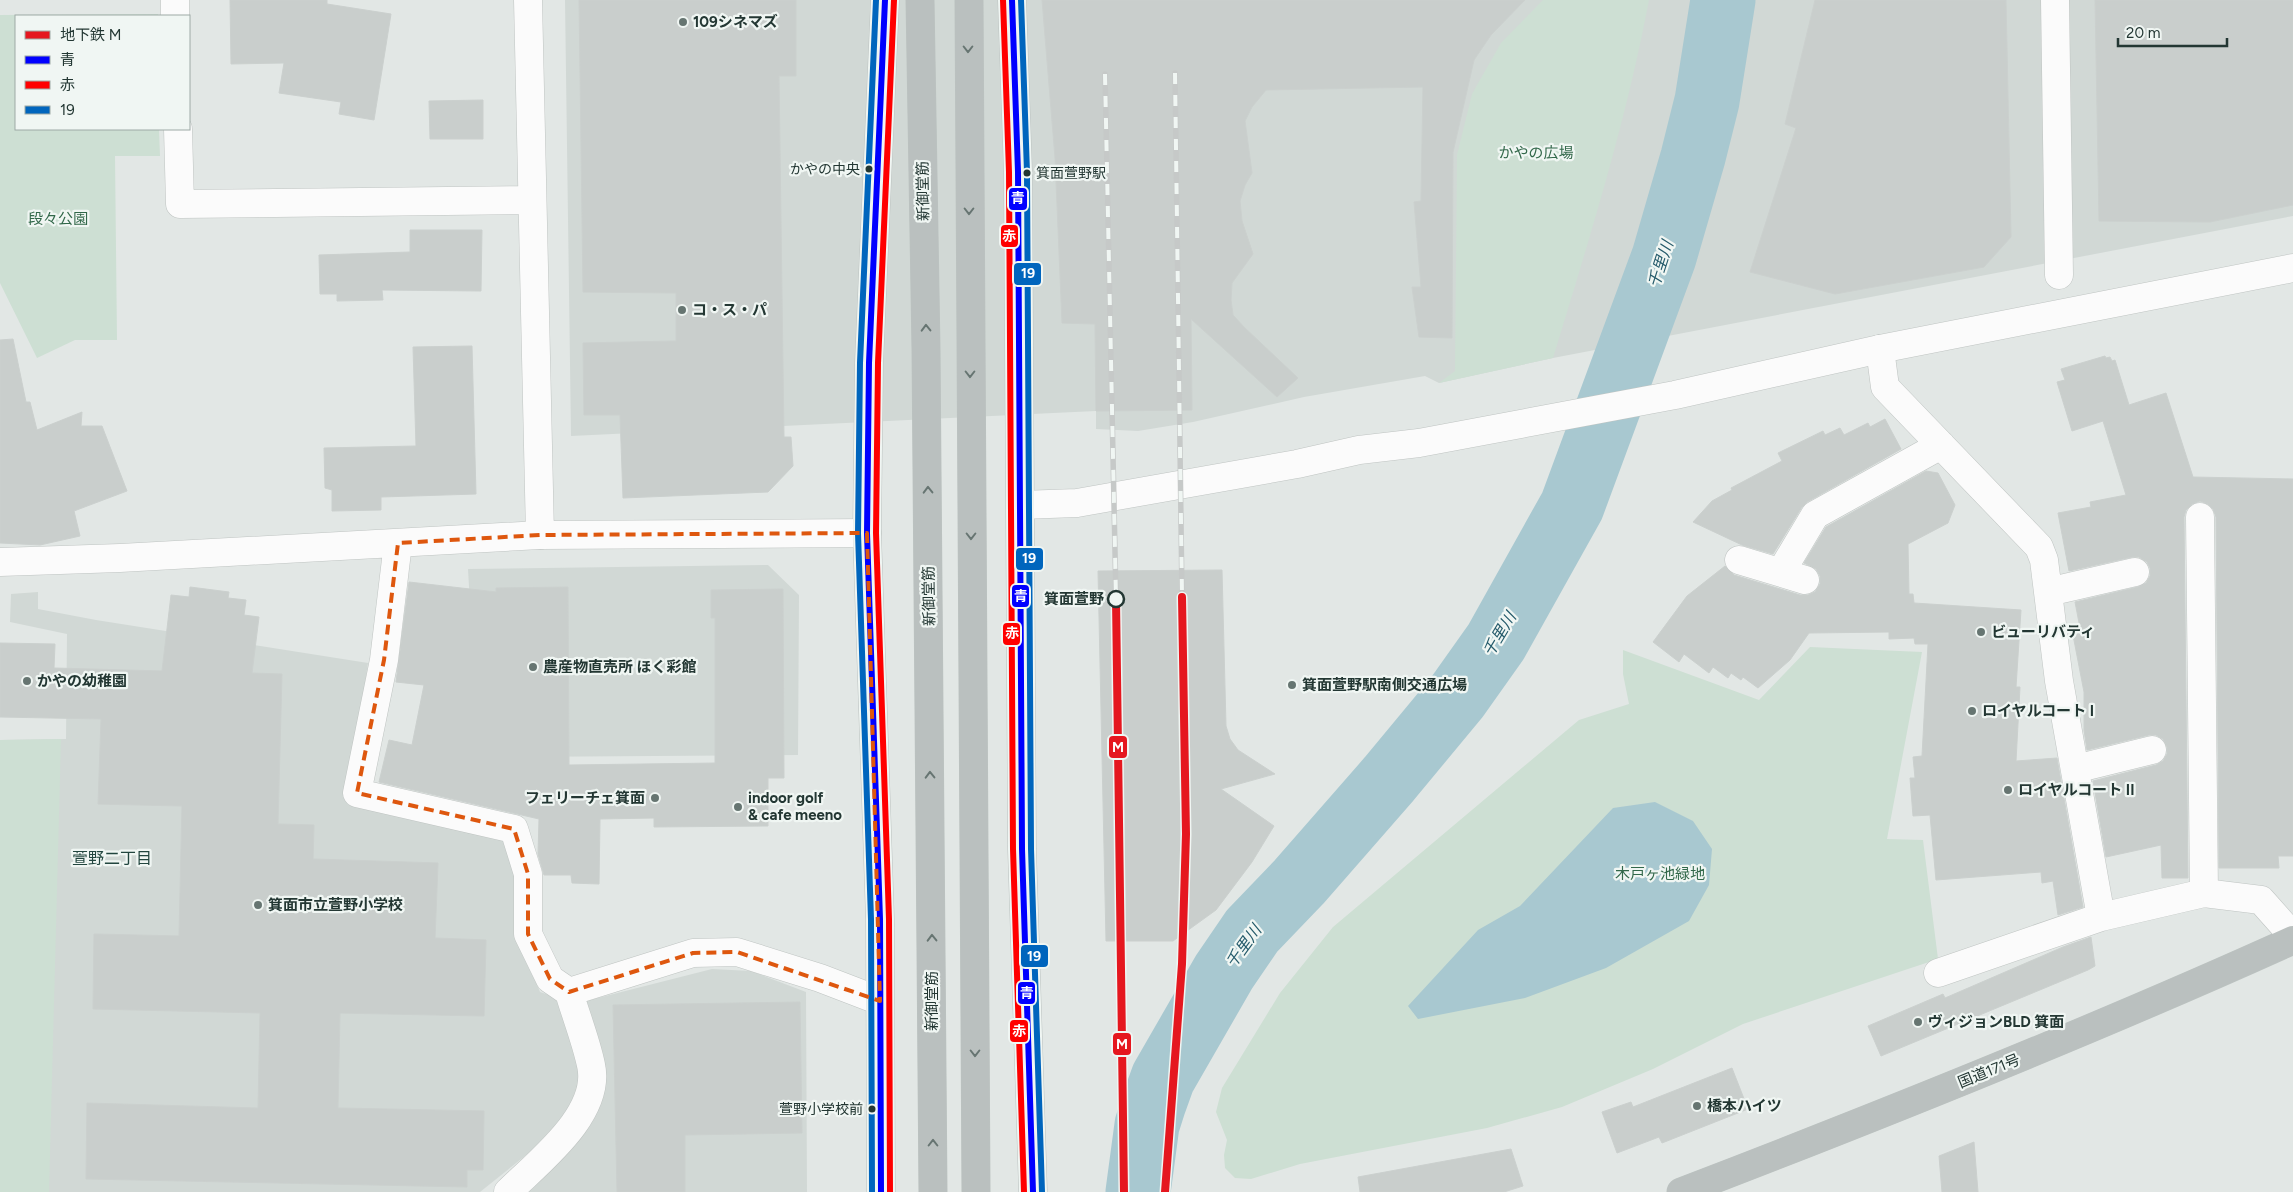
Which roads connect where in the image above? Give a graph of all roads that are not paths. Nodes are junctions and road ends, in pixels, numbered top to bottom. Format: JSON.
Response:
{"nodes":[{"id":1,"x":175,"y":0,"type":"edge"},
{"id":2,"x":528,"y":0,"type":"edge"},
{"id":3,"x":885,"y":0,"type":"edge"},
{"id":4,"x":920,"y":0,"type":"edge"},
{"id":5,"x":969,"y":0,"type":"edge"},
{"id":6,"x":1012,"y":0,"type":"edge"},
{"id":7,"x":2056,"y":0,"type":"edge"},
{"id":8,"x":175,"y":15,"type":"edge"},
{"id":9,"x":178,"y":130,"type":"edge"},
{"id":10,"x":531,"y":200,"type":"junction"},
{"id":11,"x":2293,"y":268,"type":"edge"},
{"id":12,"x":2059,"y":275,"type":"dead end"},
{"id":13,"x":1880,"y":349,"type":"junction"},
{"id":14,"x":1941,"y":445,"type":"junction"},
{"id":15,"x":1021,"y":505,"type":"junction"},
{"id":16,"x":2200,"y":517,"type":"dead end"},
{"id":17,"x":867,"y":533,"type":"junction"},
{"id":18,"x":540,"y":535,"type":"junction"},
{"id":19,"x":398,"y":543,"type":"junction"},
{"id":20,"x":1739,"y":560,"type":"dead end"},
{"id":21,"x":0,"y":562,"type":"edge"},
{"id":22,"x":2135,"y":572,"type":"dead end"},
{"id":23,"x":2048,"y":592,"type":"junction"},
{"id":24,"x":2152,"y":750,"type":"dead end"},
{"id":25,"x":2075,"y":769,"type":"junction"},
{"id":26,"x":2204,"y":894,"type":"junction"},
{"id":27,"x":2102,"y":917,"type":"junction"},
{"id":28,"x":2293,"y":936,"type":"edge"},
{"id":29,"x":2293,"y":940,"type":"edge"},
{"id":30,"x":1938,"y":973,"type":"dead end"},
{"id":31,"x":569,"y":992,"type":"junction"},
{"id":32,"x":880,"y":1001,"type":"junction"},
{"id":33,"x":508,"y":1192,"type":"edge"},
{"id":34,"x":881,"y":1192,"type":"edge"},
{"id":35,"x":933,"y":1192,"type":"edge"},
{"id":36,"x":976,"y":1192,"type":"edge"},
{"id":37,"x":1033,"y":1192,"type":"edge"},
{"id":38,"x":1681,"y":1192,"type":"edge"}],
"edges":[{"from":1,"to":8,"type":"street"},
{"from":2,"to":10,"type":"street"},
{"from":3,"to":17,"type":"highway"},
{"from":35,"to":4,"type":"highway","name":"新御堂筋","one_way":true},
{"from":5,"to":36,"type":"highway","one_way":true},
{"from":6,"to":15,"type":"highway"},
{"from":7,"to":12,"type":"street"},
{"from":9,"to":10,"type":"street"},
{"from":10,"to":18,"type":"street"},
{"from":11,"to":13,"type":"street"},
{"from":13,"to":14,"type":"street"},
{"from":13,"to":15,"type":"street"},
{"from":14,"to":20,"type":"street"},
{"from":14,"to":23,"type":"street"},
{"from":15,"to":37,"type":"highway"},
{"from":16,"to":26,"type":"street"},
{"from":17,"to":18,"type":"street"},
{"from":17,"to":32,"type":"highway"},
{"from":18,"to":19,"type":"street"},
{"from":19,"to":21,"type":"street"},
{"from":19,"to":31,"type":"street"},
{"from":22,"to":23,"type":"street"},
{"from":23,"to":25,"type":"street"},
{"from":24,"to":25,"type":"street"},
{"from":25,"to":27,"type":"street"},
{"from":26,"to":27,"type":"street"},
{"from":26,"to":28,"type":"street"},
{"from":27,"to":30,"type":"street"},
{"from":29,"to":38,"type":"highway","name":"国道171号"},
{"from":31,"to":32,"type":"street"},
{"from":31,"to":33,"type":"street"},
{"from":32,"to":34,"type":"highway"}]}
